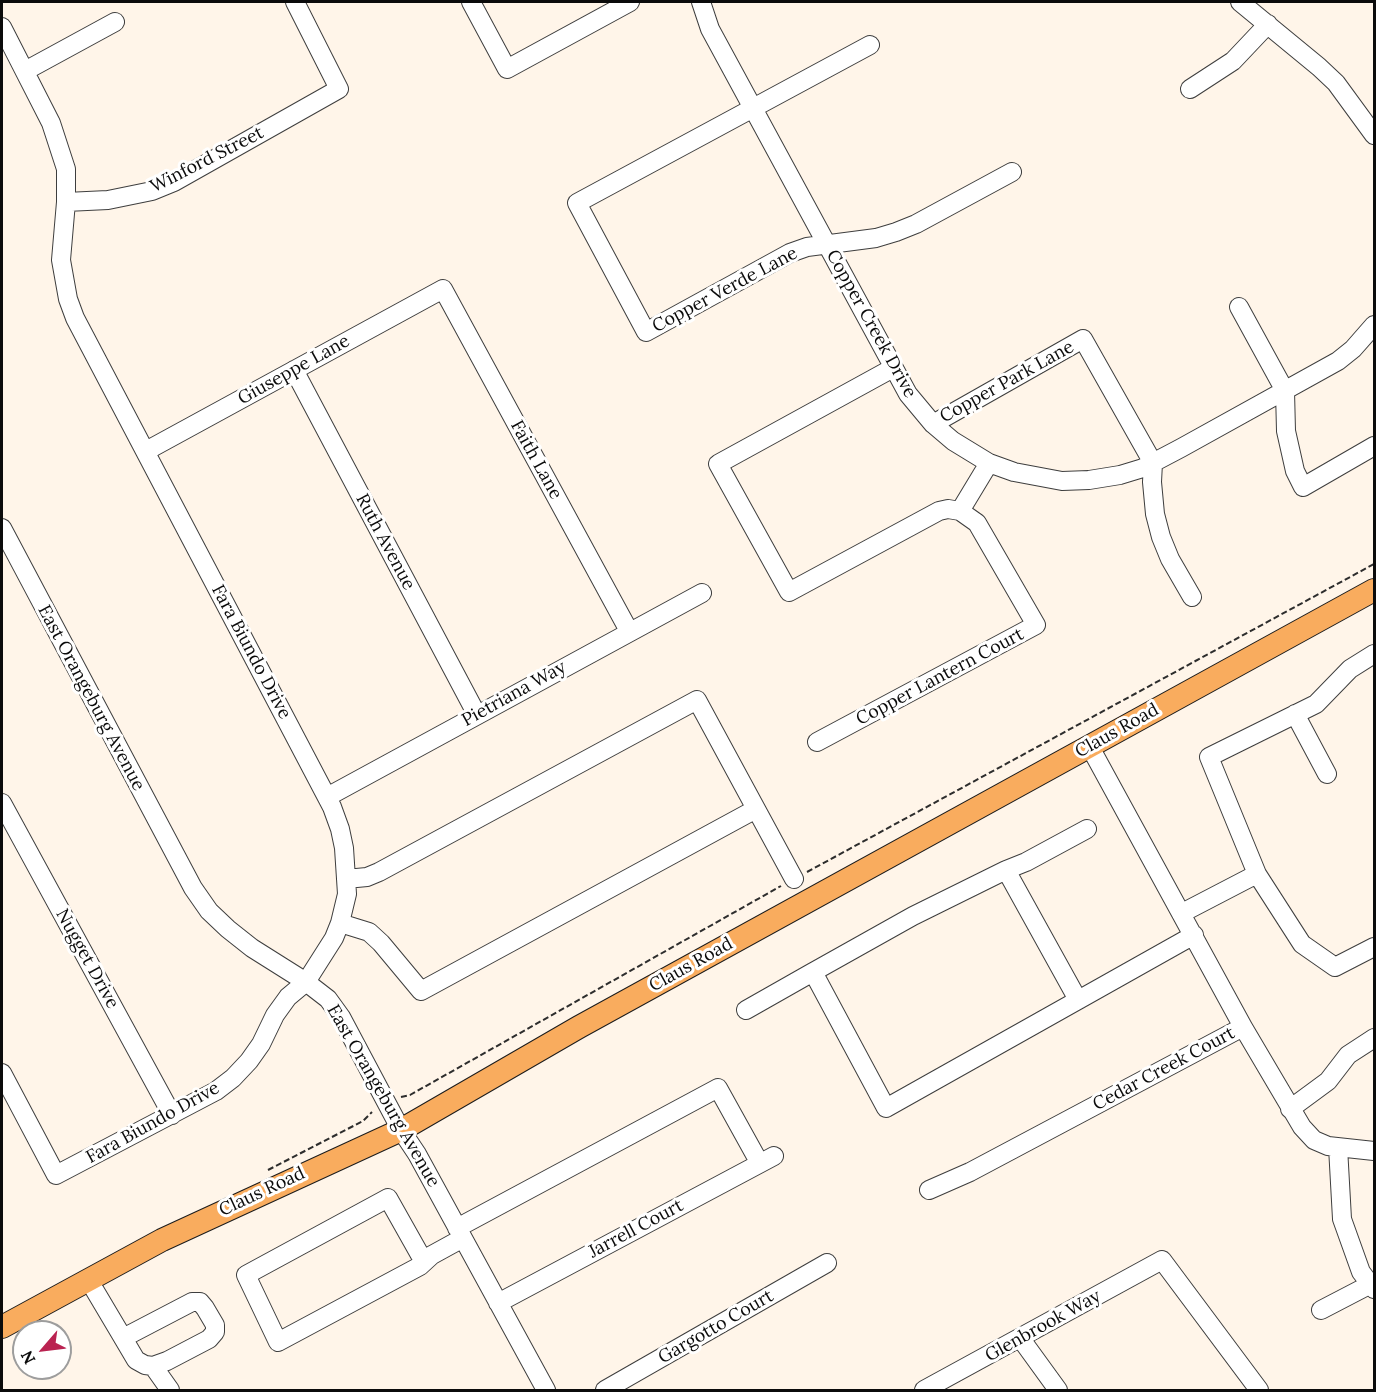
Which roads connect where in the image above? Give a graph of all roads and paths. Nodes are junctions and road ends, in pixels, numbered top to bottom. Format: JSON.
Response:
{"nodes":[{"id":1,"x":294,"y":2,"type":"edge"},
{"id":2,"x":471,"y":2,"type":"edge"},
{"id":3,"x":630,"y":2,"type":"edge"},
{"id":4,"x":701,"y":2,"type":"edge"},
{"id":5,"x":1240,"y":2,"type":"edge"},
{"id":6,"x":115,"y":22,"type":"dead end"},
{"id":7,"x":1268,"y":24,"type":"junction"},
{"id":8,"x":2,"y":27,"type":"edge"},
{"id":9,"x":870,"y":45,"type":"dead end"},
{"id":10,"x":25,"y":71,"type":"junction"},
{"id":11,"x":1190,"y":89,"type":"dead end"},
{"id":12,"x":753,"y":108,"type":"junction"},
{"id":13,"x":1374,"y":135,"type":"edge"},
{"id":14,"x":1012,"y":172,"type":"dead end"},
{"id":15,"x":66,"y":202,"type":"junction"},
{"id":16,"x":826,"y":243,"type":"junction"},
{"id":17,"x":443,"y":289,"type":"joint"},
{"id":18,"x":1239,"y":307,"type":"dead end"},
{"id":19,"x":1374,"y":326,"type":"edge"},
{"id":20,"x":893,"y":368,"type":"junction"},
{"id":21,"x":294,"y":370,"type":"junction"},
{"id":22,"x":1285,"y":391,"type":"junction"},
{"id":23,"x":933,"y":424,"type":"junction"},
{"id":24,"x":1374,"y":446,"type":"edge"},
{"id":25,"x":146,"y":451,"type":"junction"},
{"id":26,"x":989,"y":463,"type":"junction"},
{"id":27,"x":1153,"y":463,"type":"junction"},
{"id":28,"x":960,"y":511,"type":"junction"},
{"id":29,"x":2,"y":528,"type":"edge"},
{"id":30,"x":1374,"y":564,"type":"edge"},
{"id":31,"x":1374,"y":590,"type":"edge"},
{"id":32,"x":702,"y":592,"type":"dead end"},
{"id":33,"x":1192,"y":597,"type":"dead end"},
{"id":34,"x":629,"y":632,"type":"junction"},
{"id":35,"x":1374,"y":654,"type":"edge"},
{"id":36,"x":1295,"y":714,"type":"junction"},
{"id":37,"x":477,"y":715,"type":"junction"},
{"id":38,"x":817,"y":742,"type":"dead end"},
{"id":39,"x":1090,"y":747,"type":"junction"},
{"id":40,"x":1327,"y":774,"type":"dead end"},
{"id":41,"x":327,"y":797,"type":"junction"},
{"id":42,"x":2,"y":803,"type":"edge"},
{"id":43,"x":756,"y":809,"type":"junction"},
{"id":44,"x":1088,"y":829,"type":"dead end"},
{"id":45,"x":1005,"y":870,"type":"junction"},
{"id":46,"x":1257,"y":874,"type":"junction"},
{"id":47,"x":346,"y":879,"type":"junction"},
{"id":48,"x":794,"y":879,"type":"junction"},
{"id":49,"x":1182,"y":913,"type":"junction"},
{"id":50,"x":340,"y":923,"type":"junction"},
{"id":51,"x":1194,"y":935,"type":"junction"},
{"id":52,"x":1374,"y":947,"type":"edge"},
{"id":53,"x":813,"y":972,"type":"junction"},
{"id":54,"x":306,"y":982,"type":"junction"},
{"id":55,"x":1078,"y":1000,"type":"junction"},
{"id":56,"x":746,"y":1010,"type":"dead end"},
{"id":57,"x":1243,"y":1027,"type":"junction"},
{"id":58,"x":1374,"y":1038,"type":"edge"},
{"id":59,"x":2,"y":1072,"type":"edge"},
{"id":60,"x":387,"y":1103,"type":"junction"},
{"id":61,"x":1290,"y":1109,"type":"junction"},
{"id":62,"x":172,"y":1115,"type":"junction"},
{"id":63,"x":401,"y":1130,"type":"junction"},
{"id":64,"x":1338,"y":1147,"type":"junction"},
{"id":65,"x":1374,"y":1152,"type":"edge"},
{"id":66,"x":267,"y":1171,"type":"dead end"},
{"id":67,"x":929,"y":1190,"type":"dead end"},
{"id":68,"x":460,"y":1233,"type":"junction"},
{"id":69,"x":424,"y":1262,"type":"junction"},
{"id":70,"x":827,"y":1263,"type":"dead end"},
{"id":71,"x":88,"y":1279,"type":"junction"},
{"id":72,"x":1373,"y":1286,"type":"edge"},
{"id":73,"x":498,"y":1303,"type":"junction"},
{"id":74,"x":1322,"y":1310,"type":"dead end"},
{"id":75,"x":2,"y":1327,"type":"edge"},
{"id":76,"x":123,"y":1338,"type":"junction"},
{"id":77,"x":1021,"y":1339,"type":"junction"},
{"id":78,"x":153,"y":1366,"type":"junction"},
{"id":79,"x":170,"y":1390,"type":"edge"},
{"id":80,"x":546,"y":1390,"type":"edge"},
{"id":81,"x":605,"y":1390,"type":"edge"},
{"id":82,"x":924,"y":1390,"type":"edge"},
{"id":83,"x":1058,"y":1390,"type":"edge"},
{"id":84,"x":1258,"y":1390,"type":"edge"}],
"edges":[{"from":1,"to":15,"type":"street","name":"Winford Street"},
{"from":2,"to":3,"type":"street"},
{"from":4,"to":12,"type":"street","name":"Copper Creek Drive"},
{"from":5,"to":7,"type":"street"},
{"from":6,"to":10,"type":"street"},
{"from":7,"to":11,"type":"street"},
{"from":7,"to":13,"type":"street"},
{"from":8,"to":10,"type":"street","name":"Fara Biundo Drive"},
{"from":9,"to":12,"type":"street"},
{"from":10,"to":15,"type":"street","name":"Fara Biundo Drive"},
{"from":12,"to":16,"type":"street","name":"Copper Creek Drive"},
{"from":12,"to":16,"type":"street","name":"Copper Verde Lane"},
{"from":14,"to":16,"type":"street"},
{"from":15,"to":25,"type":"street","name":"Fara Biundo Drive"},
{"from":16,"to":20,"type":"street","name":"Copper Creek Drive"},
{"from":17,"to":21,"type":"street","name":"Giuseppe Lane"},
{"from":17,"to":34,"type":"street","name":"Faith Lane"},
{"from":18,"to":22,"type":"street"},
{"from":19,"to":22,"type":"street","name":"Copper Creek Drive"},
{"from":20,"to":23,"type":"street","name":"Copper Creek Drive"},
{"from":20,"to":28,"type":"street"},
{"from":21,"to":25,"type":"street","name":"Giuseppe Lane"},
{"from":21,"to":37,"type":"street","name":"Ruth Avenue"},
{"from":22,"to":24,"type":"street"},
{"from":22,"to":27,"type":"street","name":"Copper Creek Drive"},
{"from":23,"to":26,"type":"street","name":"Copper Creek Drive"},
{"from":23,"to":27,"type":"street","name":"Copper Park Lane"},
{"from":25,"to":41,"type":"street","name":"Fara Biundo Drive"},
{"from":26,"to":27,"type":"street","name":"Copper Creek Drive"},
{"from":26,"to":28,"type":"street"},
{"from":27,"to":33,"type":"street"},
{"from":28,"to":38,"type":"street","name":"Copper Lantern Court"},
{"from":29,"to":54,"type":"street","name":"East Orangeburg Avenue"},
{"from":30,"to":48,"type":"path"},
{"from":31,"to":39,"type":"main road","name":"Claus Road"},
{"from":32,"to":34,"type":"street","name":"Pietriana Way"},
{"from":34,"to":37,"type":"street","name":"Pietriana Way"},
{"from":35,"to":36,"type":"street"},
{"from":36,"to":40,"type":"street"},
{"from":36,"to":46,"type":"street"},
{"from":37,"to":41,"type":"street","name":"Pietriana Way"},
{"from":39,"to":49,"type":"street","name":"Cedar Creek Court"},
{"from":39,"to":63,"type":"main road","name":"Claus Road"},
{"from":41,"to":47,"type":"street","name":"Fara Biundo Drive"},
{"from":42,"to":62,"type":"street","name":"Nugget Drive"},
{"from":43,"to":47,"type":"street"},
{"from":43,"to":48,"type":"street"},
{"from":43,"to":50,"type":"street"},
{"from":44,"to":45,"type":"street"},
{"from":45,"to":53,"type":"street"},
{"from":45,"to":55,"type":"street"},
{"from":46,"to":49,"type":"street"},
{"from":46,"to":52,"type":"street"},
{"from":47,"to":50,"type":"street","name":"Fara Biundo Drive"},
{"from":48,"to":60,"type":"path"},
{"from":49,"to":51,"type":"street","name":"Cedar Creek Court"},
{"from":50,"to":54,"type":"street","name":"Fara Biundo Drive"},
{"from":51,"to":55,"type":"street"},
{"from":51,"to":57,"type":"street","name":"Cedar Creek Court"},
{"from":53,"to":55,"type":"street"},
{"from":53,"to":56,"type":"street"},
{"from":54,"to":60,"type":"street","name":"East Orangeburg Avenue"},
{"from":54,"to":62,"type":"street","name":"Fara Biundo Drive"},
{"from":57,"to":61,"type":"street"},
{"from":57,"to":67,"type":"street","name":"Cedar Creek Court"},
{"from":58,"to":61,"type":"street"},
{"from":59,"to":62,"type":"street","name":"Fara Biundo Drive"},
{"from":60,"to":63,"type":"street","name":"East Orangeburg Avenue"},
{"from":60,"to":66,"type":"path"},
{"from":61,"to":64,"type":"street"},
{"from":63,"to":68,"type":"street","name":"East Orangeburg Avenue"},
{"from":63,"to":71,"type":"main road","name":"Claus Road"},
{"from":64,"to":65,"type":"street"},
{"from":64,"to":72,"type":"street"},
{"from":68,"to":69,"type":"street"},
{"from":68,"to":73,"type":"street","name":"East Orangeburg Avenue"},
{"from":68,"to":73,"type":"street","name":"Jarrell Court"},
{"from":69,"to":69,"type":"street"},
{"from":70,"to":81,"type":"street","name":"Gargotto Court"},
{"from":71,"to":75,"type":"main road","name":"Claus Road"},
{"from":71,"to":76,"type":"street"},
{"from":72,"to":74,"type":"street"},
{"from":73,"to":80,"type":"street","name":"East Orangeburg Avenue"},
{"from":76,"to":78,"type":"street"},
{"from":76,"to":78,"type":"street"},
{"from":77,"to":82,"type":"street","name":"Glenbrook Way"},
{"from":77,"to":83,"type":"street"},
{"from":77,"to":84,"type":"street","name":"Glenbrook Way"},
{"from":78,"to":79,"type":"street"}]}
